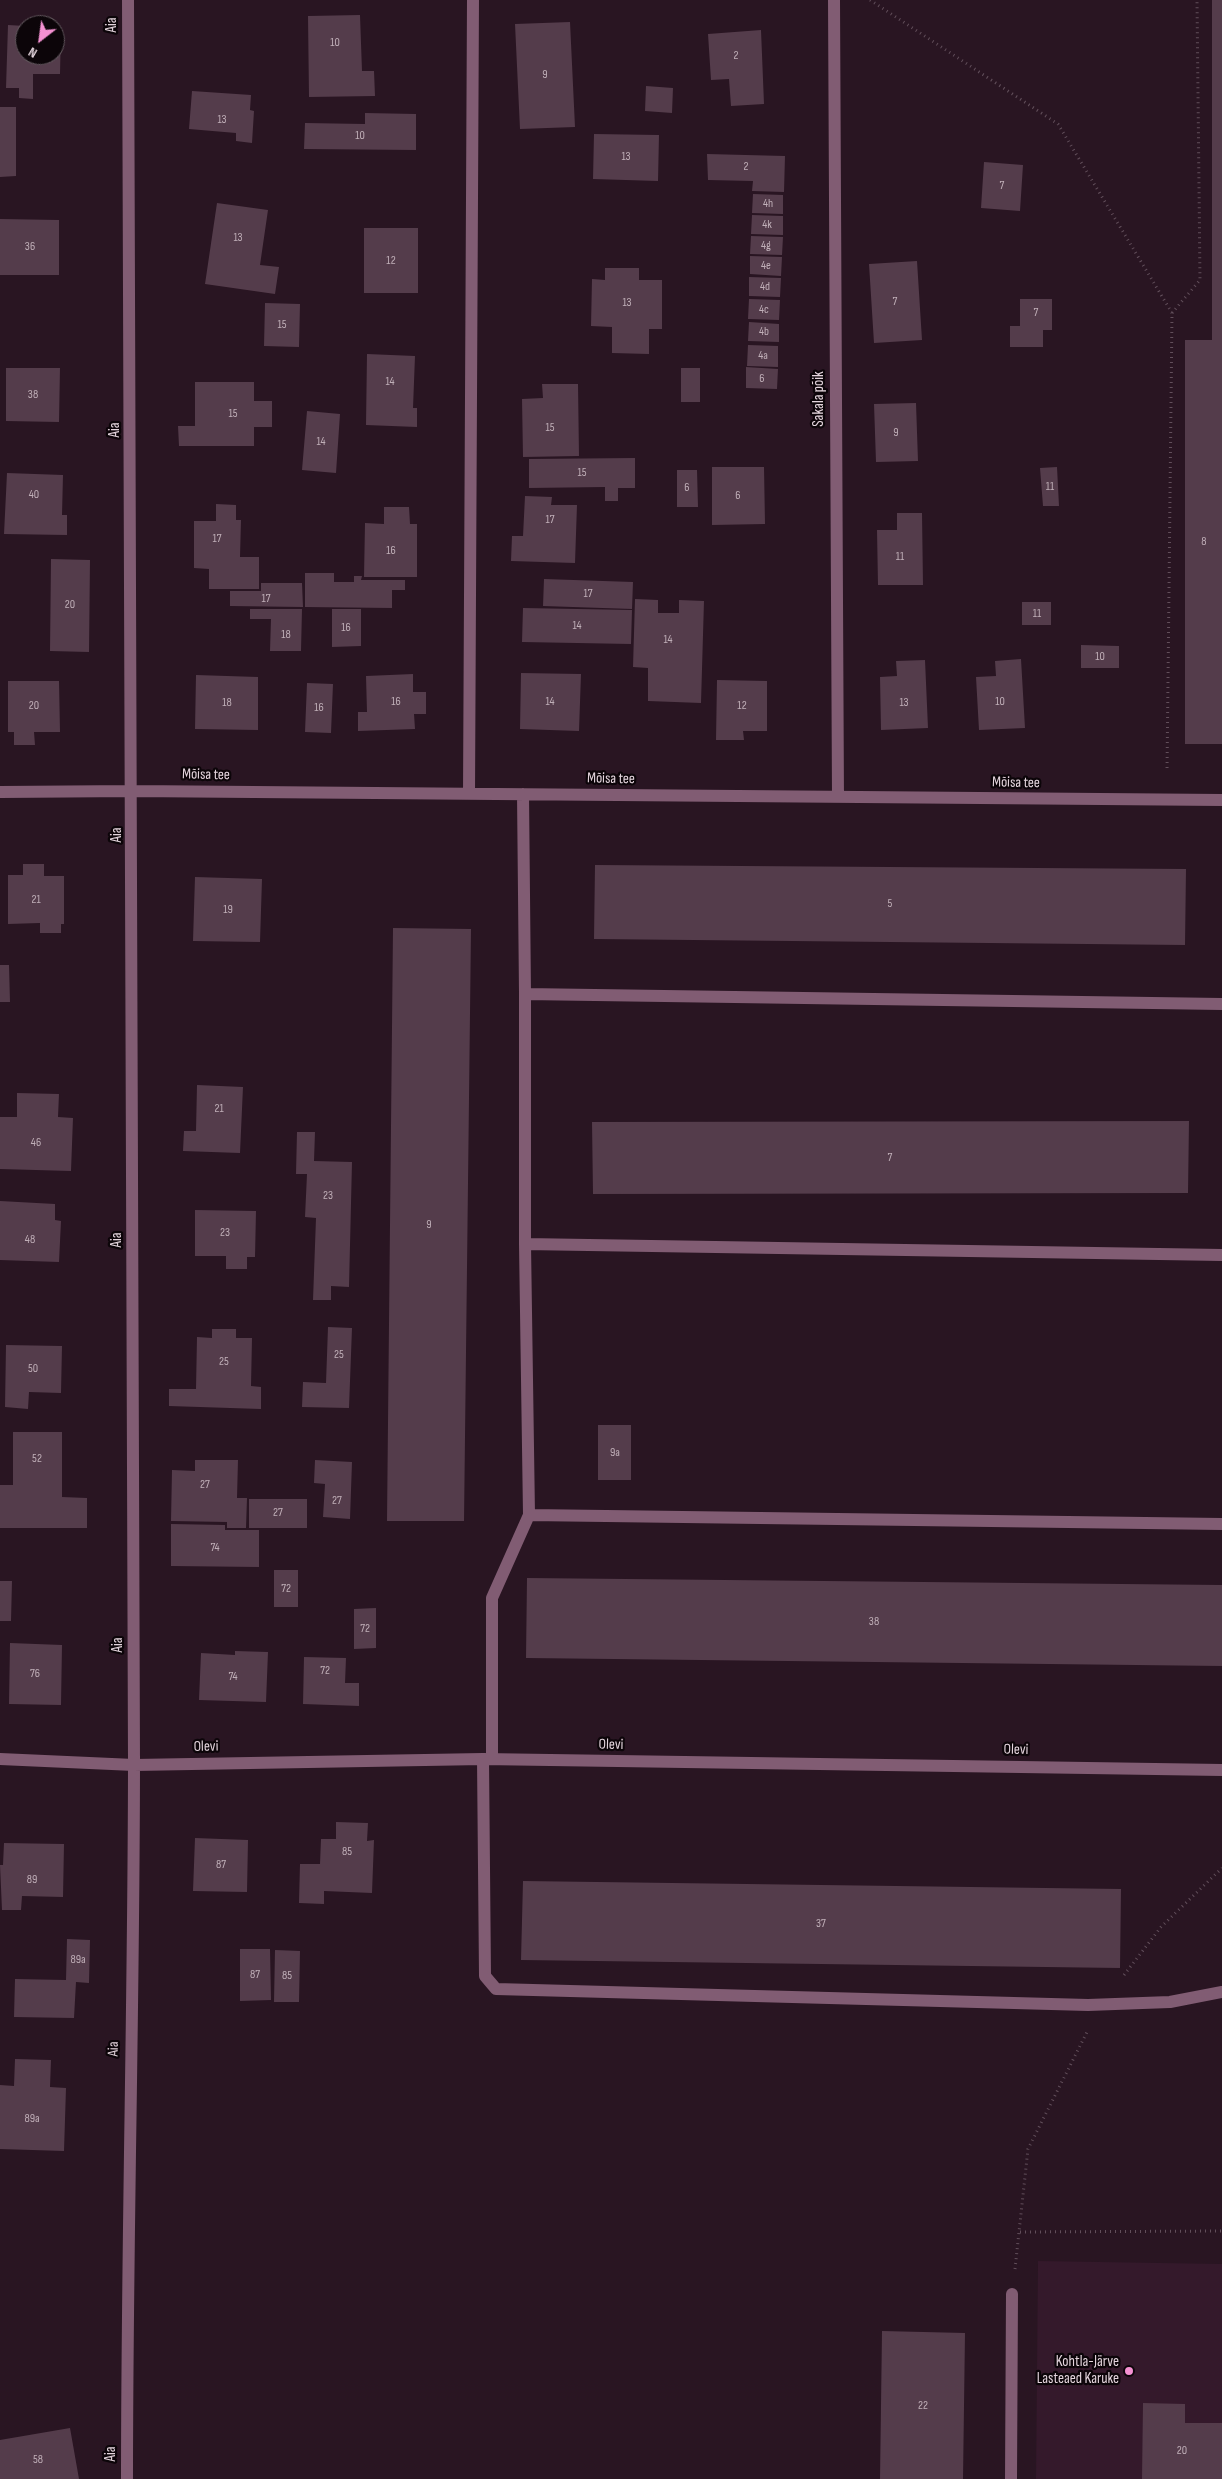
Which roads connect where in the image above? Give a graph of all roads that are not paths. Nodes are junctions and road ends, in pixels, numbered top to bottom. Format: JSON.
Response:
{"nodes":[{"id":1,"x":128,"y":0,"type":"edge"},
{"id":2,"x":473,"y":0,"type":"edge"},
{"id":3,"x":834,"y":0,"type":"edge"},
{"id":4,"x":133,"y":791,"type":"junction"},
{"id":5,"x":0,"y":792,"type":"edge"},
{"id":6,"x":469,"y":794,"type":"junction"},
{"id":7,"x":523,"y":794,"type":"junction"},
{"id":8,"x":838,"y":797,"type":"junction"},
{"id":9,"x":1222,"y":800,"type":"edge"},
{"id":10,"x":525,"y":994,"type":"junction"},
{"id":11,"x":1222,"y":1004,"type":"edge"},
{"id":12,"x":525,"y":1244,"type":"junction"},
{"id":13,"x":1222,"y":1255,"type":"edge"},
{"id":14,"x":529,"y":1515,"type":"junction"},
{"id":15,"x":1222,"y":1524,"type":"edge"},
{"id":16,"x":0,"y":1759,"type":"edge"},
{"id":17,"x":488,"y":1759,"type":"junction"},
{"id":18,"x":134,"y":1765,"type":"junction"},
{"id":19,"x":1222,"y":1770,"type":"edge"},
{"id":20,"x":1222,"y":1992,"type":"edge"},
{"id":21,"x":1012,"y":2294,"type":"road end"},
{"id":22,"x":127,"y":2479,"type":"edge"},
{"id":23,"x":1011,"y":2479,"type":"edge"}],
"edges":[{"from":1,"to":4,"type":"street","name":"Aia"},
{"from":2,"to":6,"type":"street"},
{"from":3,"to":8,"type":"street","name":"Sakala põik"},
{"from":4,"to":5,"type":"street","name":"Mõisa tee"},
{"from":4,"to":6,"type":"street","name":"Mõisa tee"},
{"from":4,"to":18,"type":"street","name":"Aia"},
{"from":6,"to":7,"type":"street","name":"Mõisa tee"},
{"from":7,"to":8,"type":"street","name":"Mõisa tee"},
{"from":7,"to":10,"type":"street"},
{"from":8,"to":9,"type":"street","name":"Mõisa tee"},
{"from":10,"to":11,"type":"street"},
{"from":10,"to":12,"type":"street"},
{"from":12,"to":13,"type":"street"},
{"from":12,"to":14,"type":"street"},
{"from":14,"to":15,"type":"street"},
{"from":14,"to":17,"type":"street"},
{"from":16,"to":18,"type":"street","name":"Olevi"},
{"from":17,"to":18,"type":"street","name":"Olevi"},
{"from":17,"to":19,"type":"street","name":"Olevi"},
{"from":17,"to":20,"type":"street"},
{"from":18,"to":22,"type":"street","name":"Aia"},
{"from":21,"to":23,"type":"street"}]}
